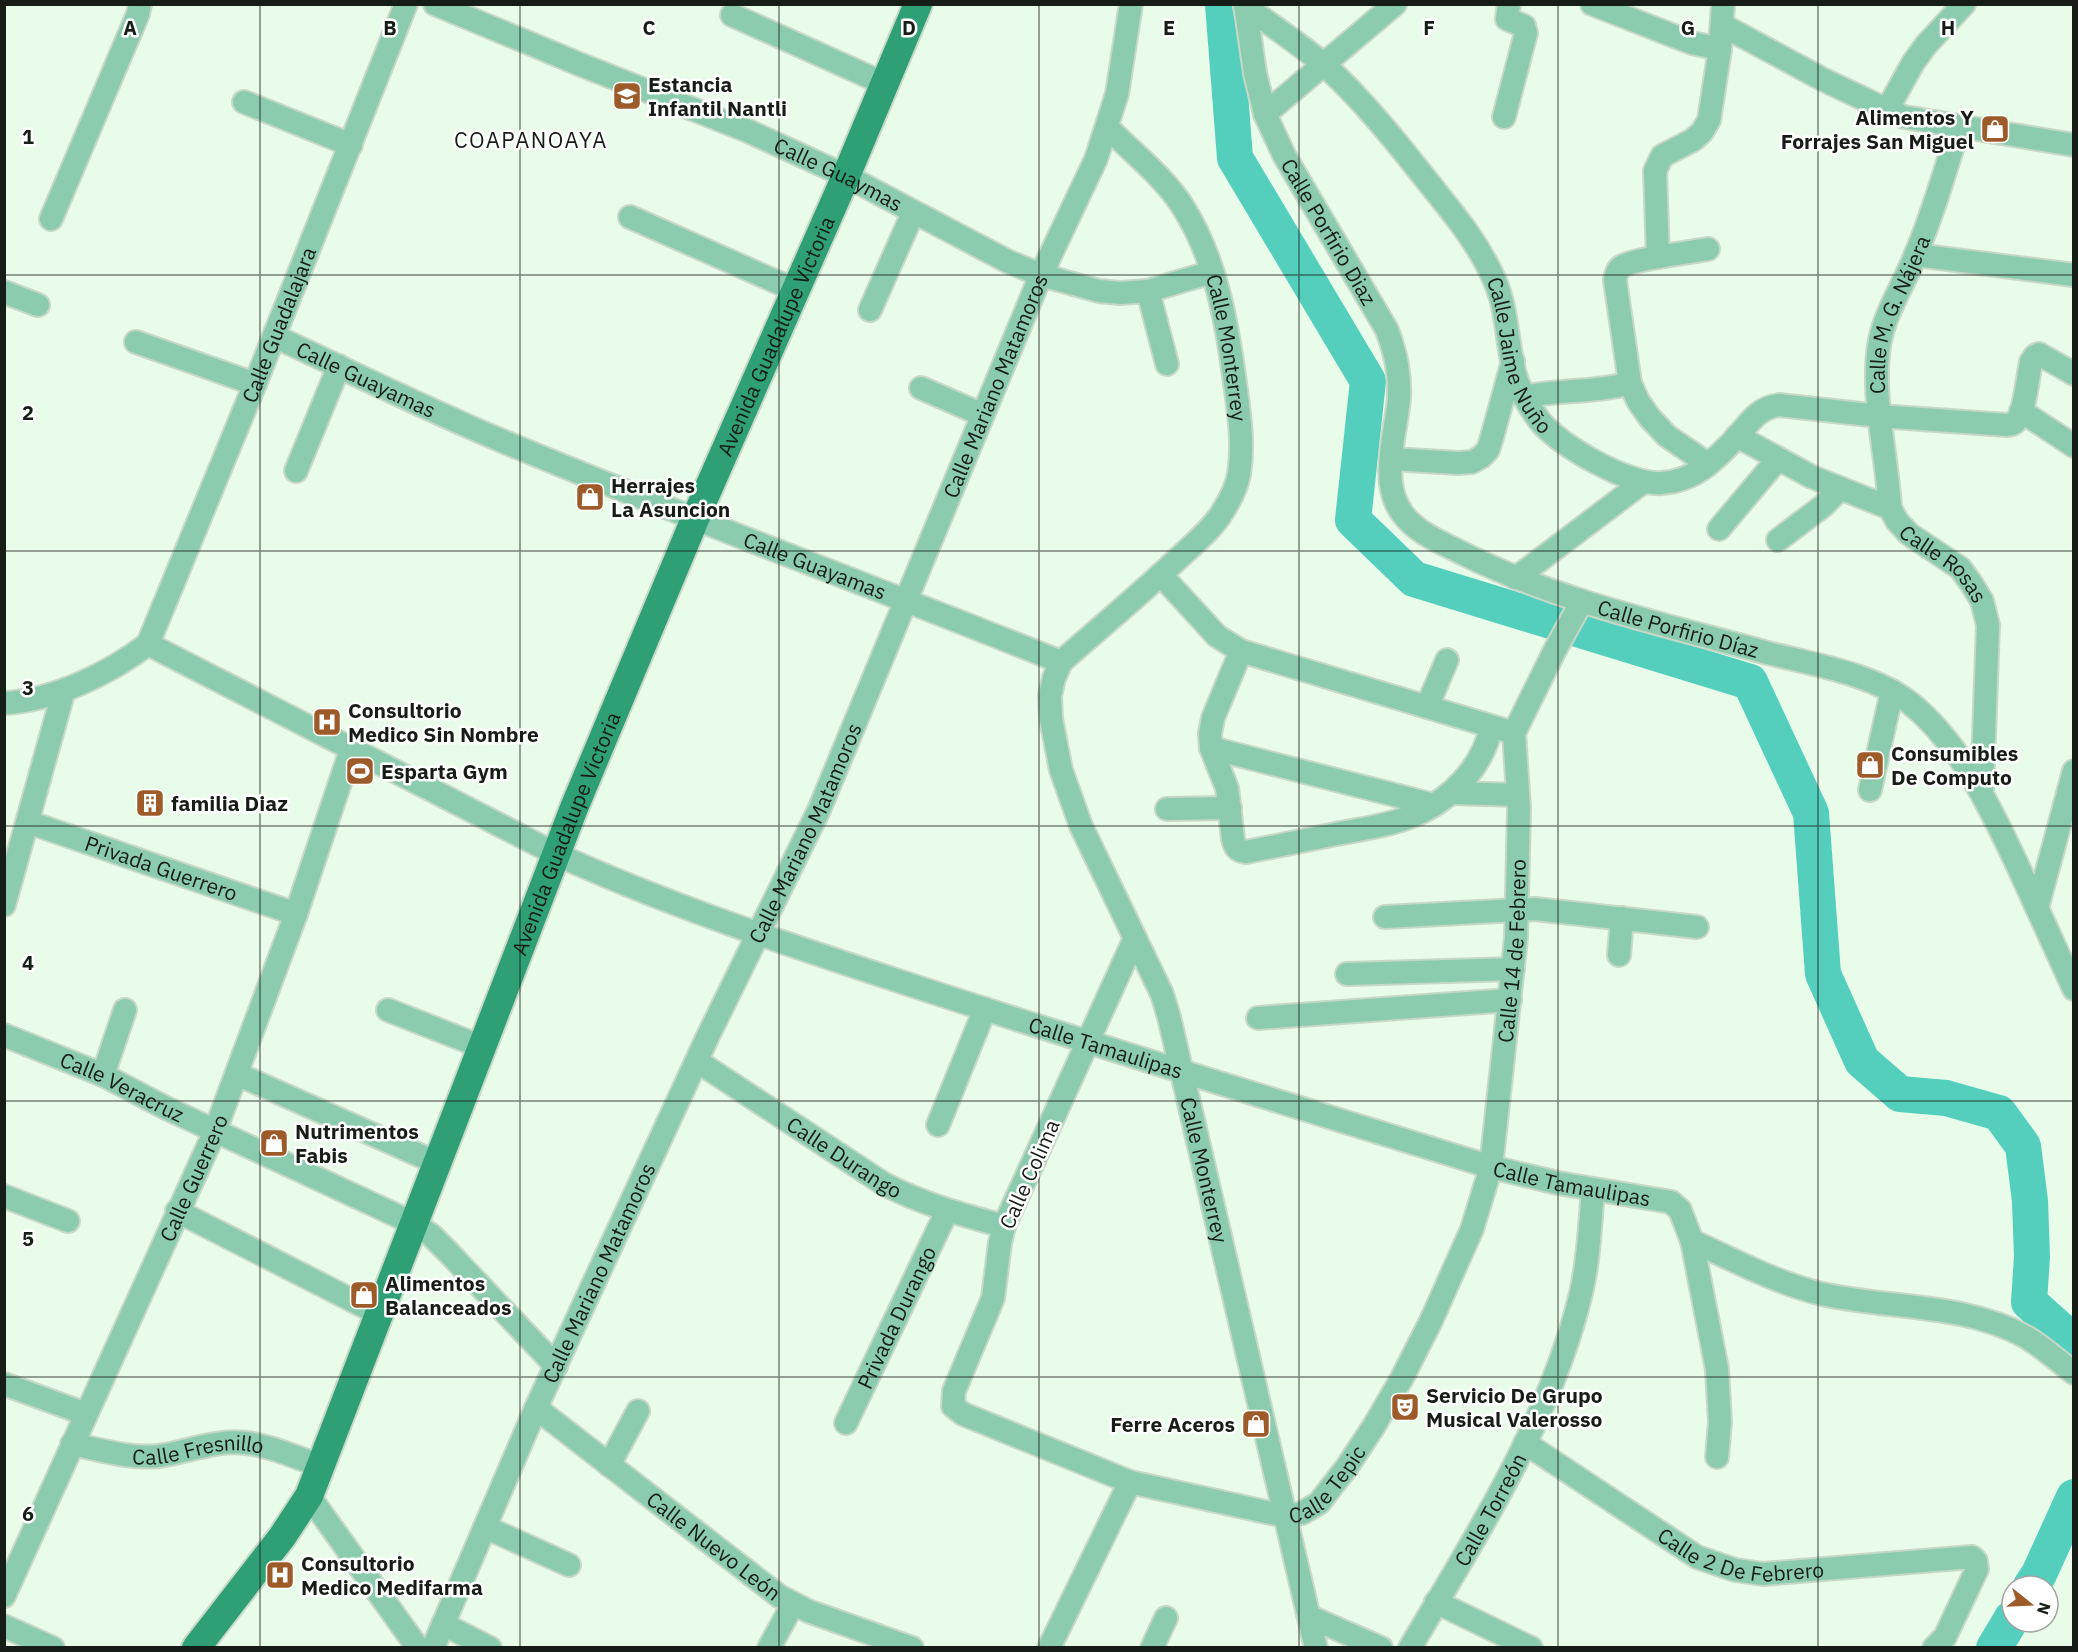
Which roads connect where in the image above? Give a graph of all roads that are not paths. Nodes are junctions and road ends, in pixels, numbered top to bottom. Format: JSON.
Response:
{"nodes":[{"id":1,"x":140,"y":4,"type":"edge"},
{"id":2,"x":406,"y":4,"type":"edge"},
{"id":3,"x":435,"y":4,"type":"edge"},
{"id":4,"x":918,"y":4,"type":"edge"},
{"id":5,"x":1131,"y":4,"type":"edge"},
{"id":6,"x":1395,"y":4,"type":"edge"},
{"id":7,"x":1509,"y":4,"type":"edge"},
{"id":8,"x":1592,"y":4,"type":"edge"},
{"id":9,"x":1964,"y":4,"type":"edge"},
{"id":10,"x":1245,"y":5,"type":"edge"},
{"id":11,"x":732,"y":15,"type":"dead end"},
{"id":12,"x":1722,"y":15,"type":"edge"},
{"id":13,"x":1720,"y":49,"type":"junction"},
{"id":14,"x":1324,"y":65,"type":"junction"},
{"id":15,"x":885,"y":84,"type":"junction"},
{"id":16,"x":244,"y":102,"type":"dead end"},
{"id":17,"x":1887,"y":110,"type":"junction"},
{"id":18,"x":1265,"y":114,"type":"junction"},
{"id":19,"x":1503,"y":117,"type":"dead end"},
{"id":20,"x":1959,"y":127,"type":"junction"},
{"id":21,"x":1108,"y":128,"type":"junction"},
{"id":22,"x":351,"y":145,"type":"junction"},
{"id":23,"x":2073,"y":145,"type":"edge"},
{"id":24,"x":846,"y":176,"type":"junction"},
{"id":25,"x":913,"y":213,"type":"junction"},
{"id":26,"x":630,"y":216,"type":"dead end"},
{"id":27,"x":51,"y":219,"type":"dead end"},
{"id":28,"x":1708,"y":249,"type":"dead end"},
{"id":29,"x":1916,"y":255,"type":"junction"},
{"id":30,"x":1658,"y":257,"type":"junction"},
{"id":31,"x":1212,"y":272,"type":"junction"},
{"id":32,"x":1041,"y":275,"type":"junction"},
{"id":33,"x":2073,"y":275,"type":"edge"},
{"id":34,"x":795,"y":290,"type":"junction"},
{"id":35,"x":1148,"y":291,"type":"junction"},
{"id":36,"x":4,"y":292,"type":"edge"},
{"id":37,"x":38,"y":305,"type":"dead end"},
{"id":38,"x":870,"y":310,"type":"dead end"},
{"id":39,"x":274,"y":336,"type":"junction"},
{"id":40,"x":136,"y":342,"type":"dead end"},
{"id":41,"x":1513,"y":361,"type":"junction"},
{"id":42,"x":1167,"y":364,"type":"dead end"},
{"id":43,"x":339,"y":366,"type":"junction"},
{"id":44,"x":2073,"y":374,"type":"edge"},
{"id":45,"x":1630,"y":383,"type":"junction"},
{"id":46,"x":255,"y":384,"type":"junction"},
{"id":47,"x":921,"y":388,"type":"dead end"},
{"id":48,"x":1524,"y":397,"type":"junction"},
{"id":49,"x":2021,"y":411,"type":"junction"},
{"id":50,"x":983,"y":415,"type":"junction"},
{"id":51,"x":1878,"y":416,"type":"junction"},
{"id":52,"x":1737,"y":436,"type":"junction"},
{"id":53,"x":2073,"y":446,"type":"edge"},
{"id":54,"x":1392,"y":459,"type":"junction"},
{"id":55,"x":1777,"y":459,"type":"junction"},
{"id":56,"x":1708,"y":464,"type":"junction"},
{"id":57,"x":296,"y":471,"type":"dead end"},
{"id":58,"x":1644,"y":482,"type":"junction"},
{"id":59,"x":1840,"y":489,"type":"junction"},
{"id":60,"x":1890,"y":508,"type":"junction"},
{"id":61,"x":695,"y":519,"type":"junction"},
{"id":62,"x":1719,"y":528,"type":"dead end"},
{"id":63,"x":1778,"y":540,"type":"dead end"},
{"id":64,"x":1161,"y":575,"type":"junction"},
{"id":65,"x":1516,"y":578,"type":"junction"},
{"id":66,"x":907,"y":600,"type":"junction"},
{"id":67,"x":1582,"y":601,"type":"junction"},
{"id":68,"x":148,"y":644,"type":"junction"},
{"id":69,"x":1241,"y":651,"type":"junction"},
{"id":70,"x":1448,"y":660,"type":"dead end"},
{"id":71,"x":1061,"y":662,"type":"junction"},
{"id":72,"x":64,"y":690,"type":"junction"},
{"id":73,"x":1892,"y":691,"type":"junction"},
{"id":74,"x":4,"y":703,"type":"edge"},
{"id":75,"x":1427,"y":707,"type":"junction"},
{"id":76,"x":1491,"y":727,"type":"junction"},
{"id":77,"x":1514,"y":734,"type":"junction"},
{"id":78,"x":352,"y":747,"type":"junction"},
{"id":79,"x":1211,"y":748,"type":"junction"},
{"id":80,"x":2073,"y":771,"type":"edge"},
{"id":81,"x":1870,"y":790,"type":"dead end"},
{"id":82,"x":1982,"y":792,"type":"junction"},
{"id":83,"x":1518,"y":795,"type":"junction"},
{"id":84,"x":1443,"y":799,"type":"junction"},
{"id":85,"x":1230,"y":808,"type":"junction"},
{"id":86,"x":1167,"y":809,"type":"dead end"},
{"id":87,"x":27,"y":822,"type":"junction"},
{"id":88,"x":556,"y":854,"type":"junction"},
{"id":89,"x":4,"y":905,"type":"edge"},
{"id":90,"x":2037,"y":908,"type":"junction"},
{"id":91,"x":1516,"y":909,"type":"junction"},
{"id":92,"x":296,"y":914,"type":"junction"},
{"id":93,"x":1385,"y":917,"type":"dead end"},
{"id":94,"x":1622,"y":918,"type":"junction"},
{"id":95,"x":1697,"y":927,"type":"dead end"},
{"id":96,"x":759,"y":934,"type":"junction"},
{"id":97,"x":1135,"y":938,"type":"junction"},
{"id":98,"x":1619,"y":955,"type":"dead end"},
{"id":99,"x":1513,"y":969,"type":"junction"},
{"id":100,"x":1347,"y":974,"type":"dead end"},
{"id":101,"x":2073,"y":989,"type":"edge"},
{"id":102,"x":1510,"y":1000,"type":"junction"},
{"id":103,"x":984,"y":1009,"type":"junction"},
{"id":104,"x":125,"y":1010,"type":"dead end"},
{"id":105,"x":388,"y":1010,"type":"dead end"},
{"id":106,"x":1258,"y":1018,"type":"dead end"},
{"id":107,"x":4,"y":1035,"type":"edge"},
{"id":108,"x":1088,"y":1042,"type":"junction"},
{"id":109,"x":482,"y":1047,"type":"junction"},
{"id":110,"x":697,"y":1061,"type":"junction"},
{"id":111,"x":1182,"y":1071,"type":"junction"},
{"id":112,"x":237,"y":1074,"type":"junction"},
{"id":113,"x":103,"y":1076,"type":"junction"},
{"id":114,"x":938,"y":1125,"type":"dead end"},
{"id":115,"x":215,"y":1131,"type":"junction"},
{"id":116,"x":437,"y":1163,"type":"junction"},
{"id":117,"x":1491,"y":1167,"type":"junction"},
{"id":118,"x":1593,"y":1190,"type":"junction"},
{"id":119,"x":4,"y":1196,"type":"edge"},
{"id":120,"x":177,"y":1211,"type":"junction"},
{"id":121,"x":946,"y":1211,"type":"junction"},
{"id":122,"x":68,"y":1221,"type":"dead end"},
{"id":123,"x":415,"y":1224,"type":"junction"},
{"id":124,"x":1004,"y":1226,"type":"junction"},
{"id":125,"x":1692,"y":1240,"type":"junction"},
{"id":126,"x":379,"y":1314,"type":"junction"},
{"id":127,"x":556,"y":1366,"type":"junction"},
{"id":128,"x":2071,"y":1371,"type":"edge"},
{"id":129,"x":4,"y":1384,"type":"edge"},
{"id":130,"x":536,"y":1408,"type":"junction"},
{"id":131,"x":638,"y":1411,"type":"dead end"},
{"id":132,"x":86,"y":1414,"type":"junction"},
{"id":133,"x":846,"y":1423,"type":"dead end"},
{"id":134,"x":1525,"y":1443,"type":"junction"},
{"id":135,"x":72,"y":1444,"type":"junction"},
{"id":136,"x":1717,"y":1457,"type":"dead end"},
{"id":137,"x":609,"y":1465,"type":"junction"},
{"id":138,"x":321,"y":1466,"type":"junction"},
{"id":139,"x":1130,"y":1482,"type":"junction"},
{"id":140,"x":309,"y":1496,"type":"junction"},
{"id":141,"x":1287,"y":1516,"type":"junction"},
{"id":142,"x":485,"y":1527,"type":"junction"},
{"id":143,"x":569,"y":1565,"type":"dead end"},
{"id":144,"x":4,"y":1596,"type":"edge"},
{"id":145,"x":1436,"y":1602,"type":"junction"},
{"id":146,"x":792,"y":1604,"type":"junction"},
{"id":147,"x":1310,"y":1617,"type":"junction"},
{"id":148,"x":1166,"y":1618,"type":"dead end"},
{"id":149,"x":443,"y":1624,"type":"junction"},
{"id":150,"x":4,"y":1626,"type":"edge"},
{"id":151,"x":53,"y":1647,"type":"edge"},
{"id":152,"x":196,"y":1647,"type":"edge"},
{"id":153,"x":417,"y":1647,"type":"edge"},
{"id":154,"x":433,"y":1647,"type":"edge"},
{"id":155,"x":490,"y":1647,"type":"edge"},
{"id":156,"x":769,"y":1647,"type":"edge"},
{"id":157,"x":912,"y":1647,"type":"edge"},
{"id":158,"x":1049,"y":1647,"type":"edge"},
{"id":159,"x":1152,"y":1647,"type":"edge"},
{"id":160,"x":1316,"y":1647,"type":"edge"},
{"id":161,"x":1381,"y":1647,"type":"edge"},
{"id":162,"x":1410,"y":1647,"type":"edge"},
{"id":163,"x":1532,"y":1647,"type":"edge"},
{"id":164,"x":1934,"y":1647,"type":"edge"}],
"edges":[{"from":1,"to":27,"type":"street"},
{"from":2,"to":22,"type":"street","name":"Calle Guadalajara"},
{"from":3,"to":24,"type":"street","name":"Calle Guaymas"},
{"from":4,"to":15,"type":"main road","name":"Avenida Guadalupe Victoria"},
{"from":5,"to":21,"type":"street","name":"Calle Mariano Matamoros"},
{"from":6,"to":14,"type":"street"},
{"from":7,"to":19,"type":"street"},
{"from":8,"to":13,"type":"street"},
{"from":9,"to":17,"type":"street"},
{"from":10,"to":14,"type":"street","name":"Calle Jaime Nuño"},
{"from":10,"to":18,"type":"street","name":"Calle Porfirio Diaz"},
{"from":11,"to":15,"type":"street"},
{"from":12,"to":13,"type":"street"},
{"from":12,"to":17,"type":"street"},
{"from":13,"to":30,"type":"street"},
{"from":14,"to":18,"type":"street"},
{"from":14,"to":41,"type":"street","name":"Calle Jaime Nuño"},
{"from":15,"to":24,"type":"main road","name":"Avenida Guadalupe Victoria"},
{"from":16,"to":22,"type":"street"},
{"from":17,"to":20,"type":"street"},
{"from":18,"to":54,"type":"street","name":"Calle Porfirio Diaz"},
{"from":20,"to":23,"type":"street"},
{"from":20,"to":29,"type":"street","name":"Calle M. G. Nájera"},
{"from":21,"to":31,"type":"street","name":"Calle Monterrey"},
{"from":21,"to":32,"type":"street","name":"Calle Mariano Matamoros"},
{"from":22,"to":39,"type":"street","name":"Calle Guadalajara"},
{"from":24,"to":25,"type":"street","name":"Calle Guaymas"},
{"from":24,"to":34,"type":"main road","name":"Avenida Guadalupe Victoria"},
{"from":25,"to":32,"type":"street","name":"Calle Guaymas"},
{"from":25,"to":38,"type":"street"},
{"from":26,"to":34,"type":"street"},
{"from":28,"to":30,"type":"street"},
{"from":29,"to":33,"type":"street"},
{"from":29,"to":51,"type":"street","name":"Calle M. G. Nájera"},
{"from":30,"to":45,"type":"street"},
{"from":31,"to":35,"type":"street","name":"Calle Guaymas"},
{"from":31,"to":64,"type":"street","name":"Calle Monterrey"},
{"from":32,"to":35,"type":"street","name":"Calle Guaymas"},
{"from":32,"to":50,"type":"street","name":"Calle Mariano Matamoros"},
{"from":34,"to":61,"type":"main road","name":"Avenida Guadalupe Victoria"},
{"from":35,"to":42,"type":"street"},
{"from":36,"to":37,"type":"street"},
{"from":39,"to":43,"type":"street","name":"Calle Guayamas"},
{"from":39,"to":46,"type":"street","name":"Calle Guadalajara"},
{"from":40,"to":46,"type":"street"},
{"from":41,"to":48,"type":"street","name":"Calle Jaime Nuño"},
{"from":41,"to":54,"type":"street"},
{"from":43,"to":57,"type":"street"},
{"from":43,"to":61,"type":"street","name":"Calle Guayamas"},
{"from":44,"to":49,"type":"street"},
{"from":45,"to":48,"type":"street"},
{"from":45,"to":56,"type":"street"},
{"from":46,"to":68,"type":"street","name":"Calle Guadalajara"},
{"from":47,"to":50,"type":"street"},
{"from":48,"to":58,"type":"street","name":"Calle Jaime Nuño"},
{"from":49,"to":51,"type":"street","name":"Calle Jaime Nuño"},
{"from":49,"to":53,"type":"street"},
{"from":50,"to":66,"type":"street","name":"Calle Mariano Matamoros"},
{"from":51,"to":52,"type":"street","name":"Calle Jaime Nuño"},
{"from":51,"to":60,"type":"street","name":"Calle M. G. Nájera"},
{"from":52,"to":55,"type":"street","name":"Calle Rosas"},
{"from":52,"to":56,"type":"street","name":"Calle Jaime Nuño"},
{"from":54,"to":65,"type":"street","name":"Calle Porfirio Díaz"},
{"from":55,"to":59,"type":"street","name":"Calle Rosas"},
{"from":55,"to":62,"type":"street"},
{"from":56,"to":58,"type":"street","name":"Calle Jaime Nuño"},
{"from":58,"to":65,"type":"street"},
{"from":59,"to":60,"type":"street","name":"Calle Rosas"},
{"from":59,"to":63,"type":"street"},
{"from":60,"to":82,"type":"street","name":"Calle Rosas"},
{"from":61,"to":66,"type":"street","name":"Calle Guayamas"},
{"from":61,"to":88,"type":"main road","name":"Avenida Guadalupe Victoria"},
{"from":64,"to":69,"type":"street"},
{"from":64,"to":71,"type":"street","name":"Calle Monterrey"},
{"from":65,"to":67,"type":"street","name":"Calle Porfirio Díaz"},
{"from":66,"to":71,"type":"street","name":"Calle Guayamas"},
{"from":66,"to":96,"type":"street","name":"Calle Mariano Matamoros"},
{"from":67,"to":73,"type":"street","name":"Calle Porfirio Díaz"},
{"from":67,"to":77,"type":"street"},
{"from":68,"to":72,"type":"street"},
{"from":68,"to":78,"type":"street","name":"Calle Tamaulipas"},
{"from":69,"to":75,"type":"street"},
{"from":69,"to":79,"type":"street"},
{"from":70,"to":75,"type":"street"},
{"from":71,"to":97,"type":"street","name":"Calle Monterrey"},
{"from":72,"to":74,"type":"street"},
{"from":72,"to":87,"type":"street"},
{"from":73,"to":81,"type":"street"},
{"from":73,"to":82,"type":"street","name":"Calle Porfirio Díaz"},
{"from":75,"to":76,"type":"street"},
{"from":76,"to":77,"type":"street"},
{"from":76,"to":84,"type":"street"},
{"from":77,"to":83,"type":"street","name":"Calle 14 de Febrero"},
{"from":78,"to":88,"type":"street","name":"Calle Tamaulipas"},
{"from":78,"to":92,"type":"street","name":"Calle Guerrero"},
{"from":79,"to":84,"type":"street"},
{"from":79,"to":85,"type":"street"},
{"from":80,"to":90,"type":"street"},
{"from":82,"to":90,"type":"street","name":"Calle Porfirio Díaz"},
{"from":83,"to":84,"type":"street"},
{"from":83,"to":91,"type":"street","name":"Calle 14 de Febrero"},
{"from":84,"to":85,"type":"street"},
{"from":85,"to":86,"type":"street"},
{"from":87,"to":89,"type":"street"},
{"from":87,"to":92,"type":"street","name":"Privada Guerrero"},
{"from":88,"to":96,"type":"street","name":"Calle Tamaulipas"},
{"from":88,"to":109,"type":"main road","name":"Avenida Guadalupe Victoria"},
{"from":90,"to":101,"type":"street","name":"Calle Porfirio Díaz"},
{"from":91,"to":93,"type":"street"},
{"from":91,"to":94,"type":"street"},
{"from":91,"to":99,"type":"street","name":"Calle 14 de Febrero"},
{"from":92,"to":112,"type":"street","name":"Calle Guerrero"},
{"from":94,"to":95,"type":"street"},
{"from":94,"to":98,"type":"street"},
{"from":96,"to":103,"type":"street","name":"Calle Tamaulipas"},
{"from":96,"to":110,"type":"street","name":"Calle Mariano Matamoros"},
{"from":97,"to":108,"type":"street","name":"Calle Colima"},
{"from":97,"to":111,"type":"street","name":"Calle Monterrey"},
{"from":99,"to":100,"type":"street"},
{"from":99,"to":102,"type":"street","name":"Calle 14 de Febrero"},
{"from":102,"to":106,"type":"street"},
{"from":102,"to":117,"type":"street","name":"Calle 14 de Febrero"},
{"from":103,"to":108,"type":"street","name":"Calle Tamaulipas"},
{"from":103,"to":114,"type":"street"},
{"from":104,"to":113,"type":"street"},
{"from":105,"to":109,"type":"street"},
{"from":107,"to":113,"type":"street","name":"Calle Veracruz"},
{"from":108,"to":111,"type":"street","name":"Calle Tamaulipas"},
{"from":108,"to":124,"type":"street","name":"Calle Colima"},
{"from":109,"to":116,"type":"main road","name":"Avenida Guadalupe Victoria"},
{"from":110,"to":121,"type":"street","name":"Calle Durango"},
{"from":110,"to":127,"type":"street","name":"Calle Mariano Matamoros"},
{"from":111,"to":117,"type":"street","name":"Calle Tamaulipas"},
{"from":111,"to":141,"type":"street","name":"Calle Monterrey"},
{"from":112,"to":115,"type":"street","name":"Calle Guerrero"},
{"from":112,"to":116,"type":"street"},
{"from":113,"to":115,"type":"street","name":"Calle Veracruz"},
{"from":115,"to":120,"type":"street","name":"Calle Guerrero"},
{"from":115,"to":123,"type":"street","name":"Calle Veracruz"},
{"from":116,"to":123,"type":"main road","name":"Avenida Guadalupe Victoria"},
{"from":117,"to":118,"type":"street","name":"Calle Tamaulipas"},
{"from":117,"to":141,"type":"street","name":"Calle Tepic"},
{"from":118,"to":125,"type":"street","name":"Calle Tamaulipas"},
{"from":118,"to":134,"type":"street","name":"Calle Torreón"},
{"from":119,"to":122,"type":"street"},
{"from":120,"to":126,"type":"street"},
{"from":120,"to":132,"type":"street","name":"Calle Guerrero"},
{"from":121,"to":124,"type":"street","name":"Calle Durango"},
{"from":121,"to":133,"type":"street","name":"Privada Durango"},
{"from":123,"to":126,"type":"main road","name":"Avenida Guadalupe Victoria"},
{"from":123,"to":127,"type":"street","name":"Calle Veracruz"},
{"from":124,"to":139,"type":"street","name":"Calle Colima"},
{"from":125,"to":128,"type":"street"},
{"from":125,"to":136,"type":"street"},
{"from":126,"to":138,"type":"main road","name":"Avenida Guadalupe Victoria"},
{"from":127,"to":130,"type":"street","name":"Calle Mariano Matamoros"},
{"from":129,"to":132,"type":"street"},
{"from":130,"to":137,"type":"street","name":"Calle Nuevo León"},
{"from":130,"to":142,"type":"street","name":"Calle Mariano Matamoros"},
{"from":131,"to":137,"type":"street"},
{"from":132,"to":135,"type":"street","name":"Calle Guerrero"},
{"from":134,"to":145,"type":"street","name":"Calle Torreón"},
{"from":134,"to":164,"type":"street","name":"Calle 2 De Febrero"},
{"from":135,"to":138,"type":"street","name":"Calle Fresnillo"},
{"from":135,"to":144,"type":"street","name":"Calle Guerrero"},
{"from":137,"to":146,"type":"street","name":"Calle Nuevo León"},
{"from":138,"to":140,"type":"main road","name":"Avenida Guadalupe Victoria"},
{"from":139,"to":141,"type":"street","name":"Calle Tepic"},
{"from":139,"to":158,"type":"street"},
{"from":140,"to":152,"type":"main road","name":"Avenida Guadalupe Victoria"},
{"from":140,"to":153,"type":"street"},
{"from":141,"to":147,"type":"street","name":"Calle Monterrey"},
{"from":142,"to":143,"type":"street"},
{"from":142,"to":149,"type":"street","name":"Calle Mariano Matamoros"},
{"from":145,"to":162,"type":"street","name":"Calle Torreón"},
{"from":145,"to":163,"type":"street"},
{"from":146,"to":156,"type":"street"},
{"from":146,"to":157,"type":"street","name":"Calle Nuevo León"},
{"from":147,"to":160,"type":"street","name":"Calle Monterrey"},
{"from":147,"to":161,"type":"street"},
{"from":148,"to":159,"type":"street"},
{"from":149,"to":154,"type":"street","name":"Calle Mariano Matamoros"},
{"from":149,"to":155,"type":"street"},
{"from":150,"to":151,"type":"street"}]}
